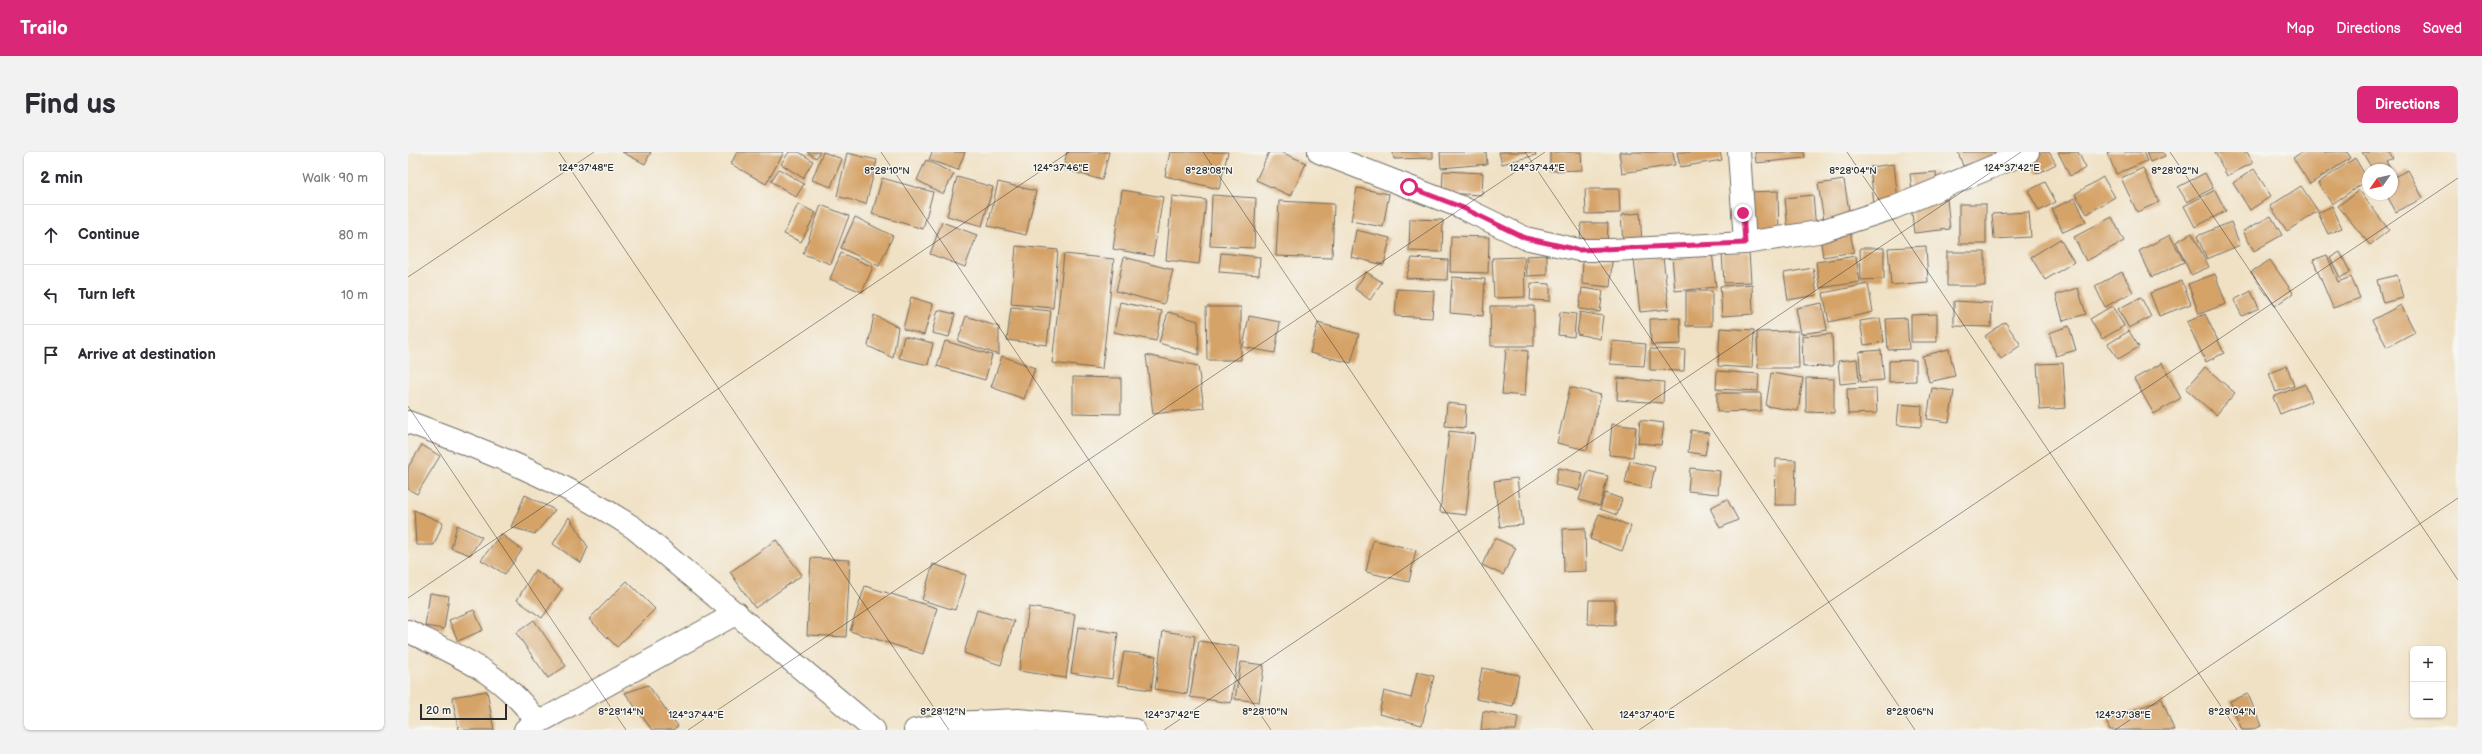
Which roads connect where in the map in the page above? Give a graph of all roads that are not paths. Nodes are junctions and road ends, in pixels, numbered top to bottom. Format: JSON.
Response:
{"nodes":[{"id":1,"x":1319,"y":152,"type":"edge"},
{"id":2,"x":1739,"y":152,"type":"edge"},
{"id":3,"x":2028,"y":152,"type":"edge"},
{"id":4,"x":1369,"y":162,"type":"edge"},
{"id":5,"x":1745,"y":243,"type":"junction"},
{"id":6,"x":408,"y":422,"type":"edge"},
{"id":7,"x":737,"y":613,"type":"junction"},
{"id":8,"x":408,"y":631,"type":"edge"},
{"id":9,"x":532,"y":726,"type":"edge"},
{"id":10,"x":874,"y":730,"type":"edge"},
{"id":11,"x":915,"y":730,"type":"edge"},
{"id":12,"x":1134,"y":730,"type":"edge"}],
"edges":[{"from":1,"to":4,"type":"street"},
{"from":2,"to":5,"type":"street"},
{"from":3,"to":5,"type":"street"},
{"from":4,"to":5,"type":"street"},
{"from":6,"to":7,"type":"street"},
{"from":7,"to":9,"type":"street"},
{"from":7,"to":10,"type":"street"},
{"from":8,"to":9,"type":"street"},
{"from":11,"to":12,"type":"street"}]}
